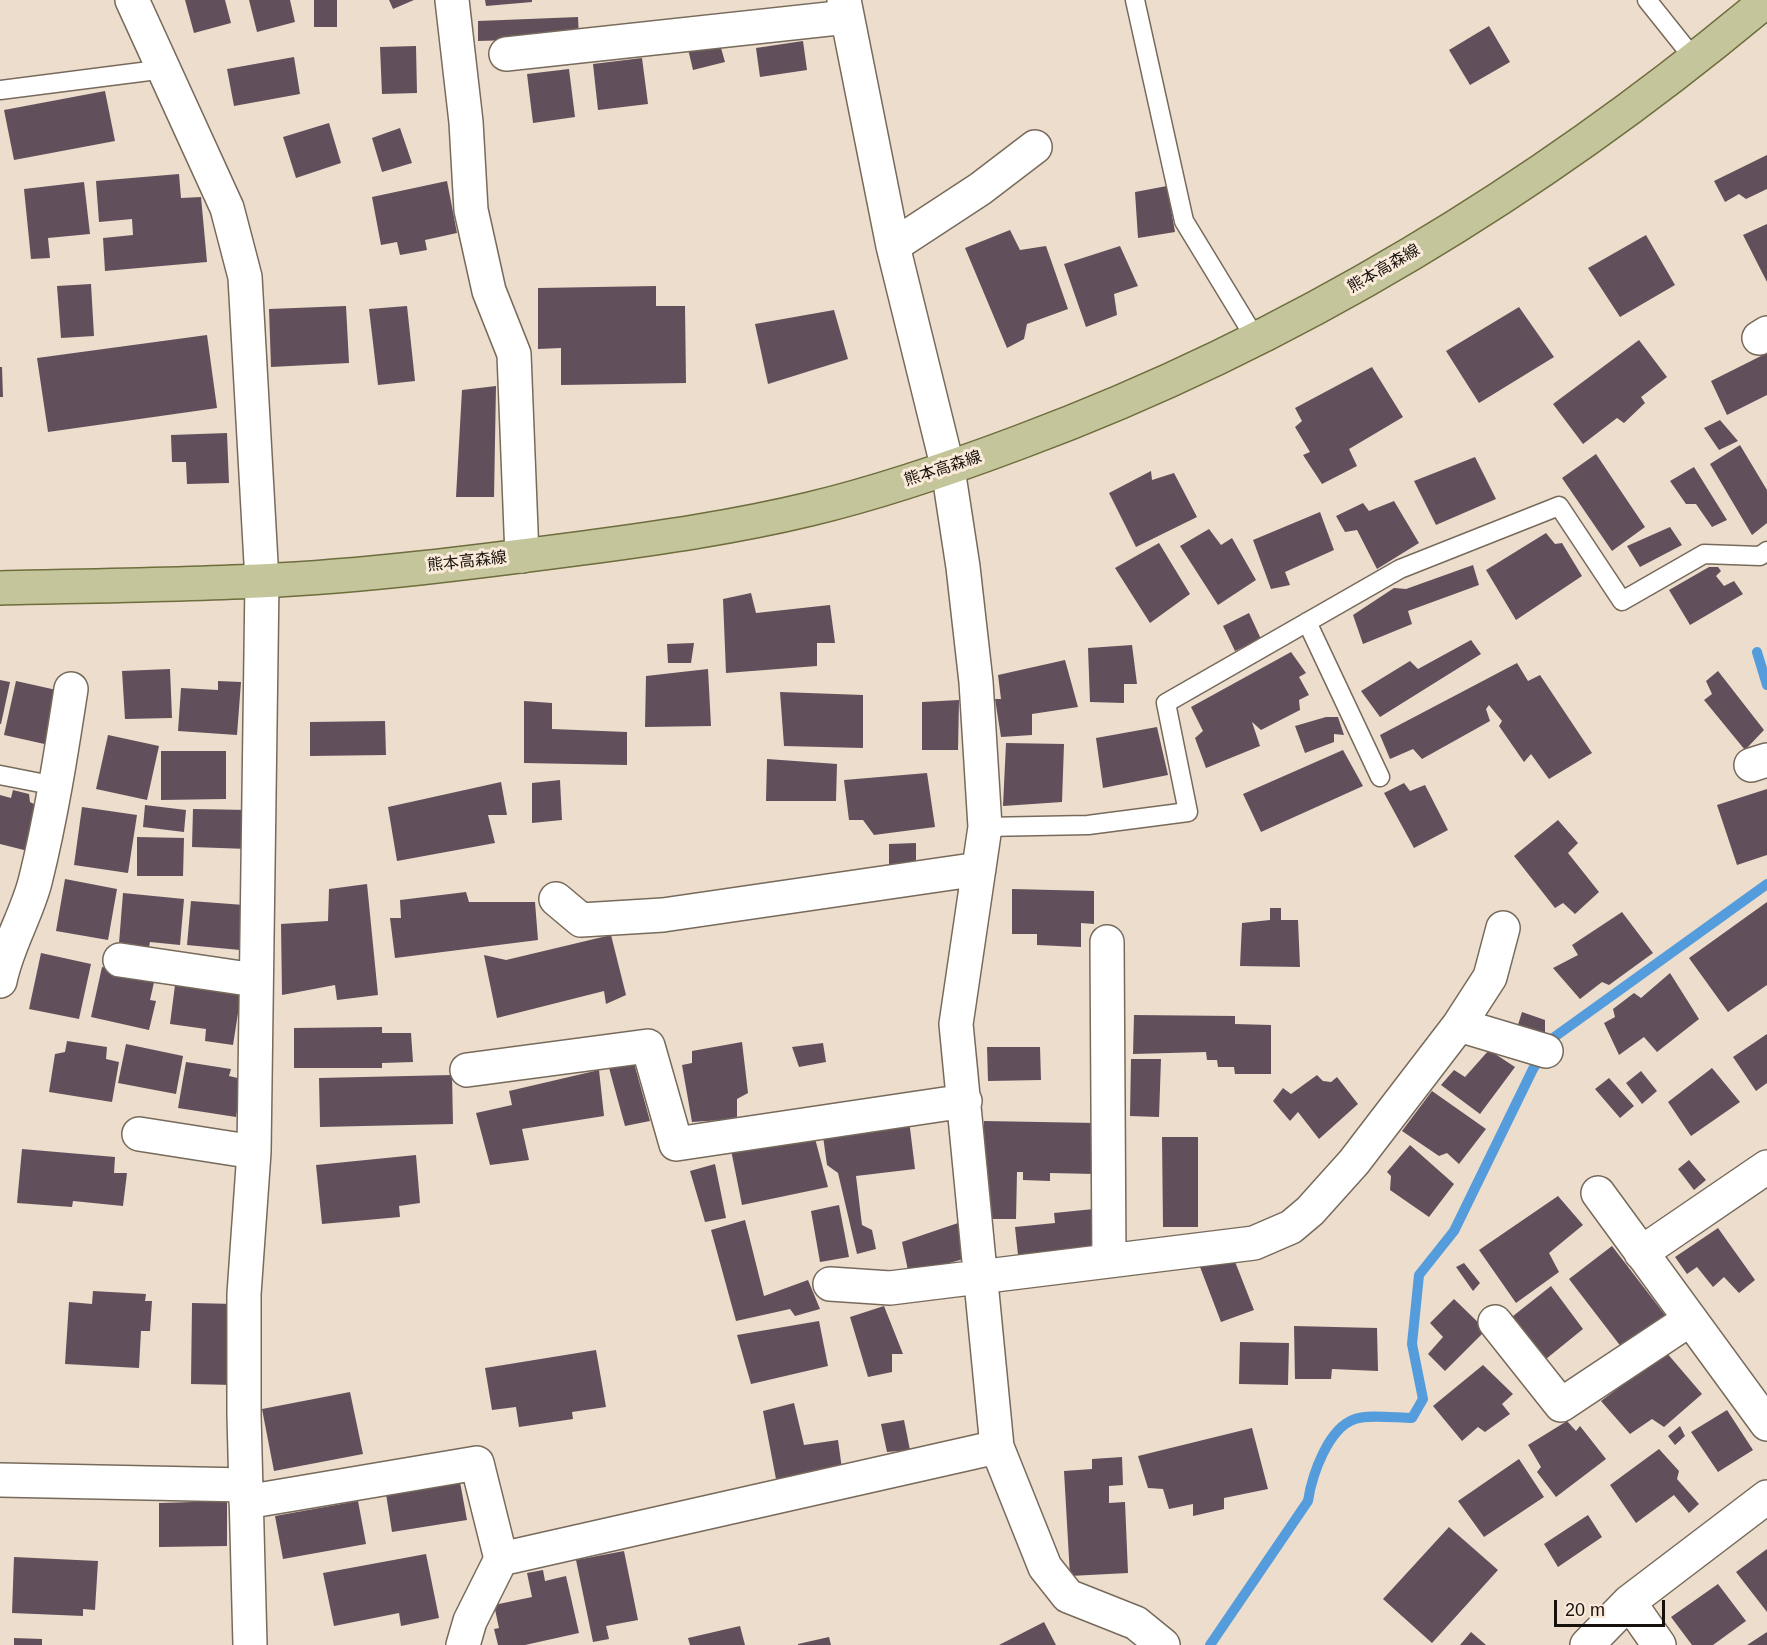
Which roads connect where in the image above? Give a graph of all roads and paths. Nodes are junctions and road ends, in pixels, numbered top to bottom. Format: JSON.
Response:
{"nodes":[{"id":1,"x":132,"y":0,"type":"edge"},
{"id":2,"x":452,"y":0,"type":"edge"},
{"id":3,"x":1135,"y":0,"type":"edge"},
{"id":4,"x":1647,"y":0,"type":"edge"},
{"id":5,"x":1767,"y":0,"type":"edge"},
{"id":6,"x":846,"y":9,"type":"edge"},
{"id":7,"x":506,"y":54,"type":"dead end"},
{"id":8,"x":1695,"y":60,"type":"junction"},
{"id":9,"x":165,"y":69,"type":"junction"},
{"id":10,"x":0,"y":90,"type":"edge"},
{"id":11,"x":1035,"y":147,"type":"dead end"},
{"id":12,"x":893,"y":246,"type":"junction"},
{"id":13,"x":1257,"y":341,"type":"junction"},
{"id":14,"x":948,"y":469,"type":"junction"},
{"id":15,"x":1767,"y":551,"type":"edge"},
{"id":16,"x":522,"y":556,"type":"junction"},
{"id":17,"x":262,"y":581,"type":"junction"},
{"id":18,"x":0,"y":588,"type":"edge"},
{"id":19,"x":1307,"y":622,"type":"junction"},
{"id":20,"x":71,"y":689,"type":"dead end"},
{"id":21,"x":0,"y":775,"type":"edge"},
{"id":22,"x":1380,"y":777,"type":"dead end"},
{"id":23,"x":56,"y":786,"type":"junction"},
{"id":24,"x":985,"y":827,"type":"junction"},
{"id":25,"x":978,"y":869,"type":"junction"},
{"id":26,"x":556,"y":898,"type":"dead end"},
{"id":27,"x":1503,"y":928,"type":"dead end"},
{"id":28,"x":1107,"y":942,"type":"dead end"},
{"id":29,"x":120,"y":960,"type":"dead end"},
{"id":30,"x":0,"y":978,"type":"edge"},
{"id":31,"x":255,"y":980,"type":"junction"},
{"id":32,"x":1459,"y":1025,"type":"junction"},
{"id":33,"x":1546,"y":1051,"type":"dead end"},
{"id":34,"x":467,"y":1070,"type":"dead end"},
{"id":35,"x":965,"y":1101,"type":"junction"},
{"id":36,"x":139,"y":1134,"type":"dead end"},
{"id":37,"x":254,"y":1152,"type":"junction"},
{"id":38,"x":1767,"y":1167,"type":"edge"},
{"id":39,"x":1598,"y":1194,"type":"dead end"},
{"id":40,"x":1641,"y":1253,"type":"junction"},
{"id":41,"x":1109,"y":1261,"type":"junction"},
{"id":42,"x":978,"y":1276,"type":"junction"},
{"id":43,"x":830,"y":1284,"type":"dead end"},
{"id":44,"x":1689,"y":1320,"type":"junction"},
{"id":45,"x":1495,"y":1322,"type":"dead end"},
{"id":46,"x":1767,"y":1424,"type":"edge"},
{"id":47,"x":997,"y":1447,"type":"junction"},
{"id":48,"x":0,"y":1480,"type":"edge"},
{"id":49,"x":246,"y":1494,"type":"junction"},
{"id":50,"x":1767,"y":1497,"type":"edge"},
{"id":51,"x":501,"y":1559,"type":"junction"},
{"id":52,"x":1629,"y":1602,"type":"junction"},
{"id":53,"x":250,"y":1645,"type":"edge"},
{"id":54,"x":464,"y":1645,"type":"edge"},
{"id":55,"x":1163,"y":1645,"type":"edge"},
{"id":56,"x":1587,"y":1645,"type":"edge"},
{"id":57,"x":1659,"y":1645,"type":"edge"}],
"edges":[{"from":1,"to":9,"type":"street"},
{"from":2,"to":16,"type":"street"},
{"from":3,"to":13,"type":"lane"},
{"from":4,"to":8,"type":"lane"},
{"from":5,"to":8,"type":"main road","name":"熊本高森線"},
{"from":6,"to":7,"type":"street"},
{"from":6,"to":12,"type":"street"},
{"from":8,"to":13,"type":"main road","name":"熊本高森線"},
{"from":9,"to":10,"type":"lane"},
{"from":9,"to":17,"type":"street"},
{"from":11,"to":12,"type":"street"},
{"from":12,"to":14,"type":"street"},
{"from":13,"to":14,"type":"main road","name":"熊本高森線"},
{"from":14,"to":16,"type":"main road","name":"熊本高森線"},
{"from":14,"to":24,"type":"street"},
{"from":15,"to":19,"type":"lane"},
{"from":16,"to":17,"type":"main road","name":"熊本高森線"},
{"from":17,"to":18,"type":"main road","name":"熊本高森線"},
{"from":17,"to":31,"type":"street"},
{"from":19,"to":22,"type":"lane"},
{"from":19,"to":24,"type":"lane"},
{"from":20,"to":23,"type":"street"},
{"from":21,"to":23,"type":"lane"},
{"from":23,"to":30,"type":"street"},
{"from":24,"to":25,"type":"street"},
{"from":25,"to":26,"type":"street"},
{"from":25,"to":35,"type":"street"},
{"from":27,"to":32,"type":"street"},
{"from":28,"to":41,"type":"street"},
{"from":29,"to":31,"type":"street"},
{"from":31,"to":37,"type":"street"},
{"from":32,"to":33,"type":"street"},
{"from":32,"to":41,"type":"street"},
{"from":34,"to":35,"type":"street"},
{"from":35,"to":42,"type":"street"},
{"from":36,"to":37,"type":"street"},
{"from":37,"to":49,"type":"street"},
{"from":38,"to":40,"type":"street"},
{"from":39,"to":40,"type":"street"},
{"from":40,"to":44,"type":"street"},
{"from":41,"to":42,"type":"street"},
{"from":42,"to":43,"type":"street"},
{"from":42,"to":47,"type":"street"},
{"from":44,"to":45,"type":"street"},
{"from":44,"to":46,"type":"street"},
{"from":47,"to":51,"type":"street"},
{"from":47,"to":55,"type":"street"},
{"from":48,"to":49,"type":"street"},
{"from":49,"to":51,"type":"street"},
{"from":49,"to":53,"type":"street"},
{"from":50,"to":52,"type":"street"},
{"from":51,"to":54,"type":"street"},
{"from":52,"to":56,"type":"street"},
{"from":52,"to":57,"type":"street"}]}
